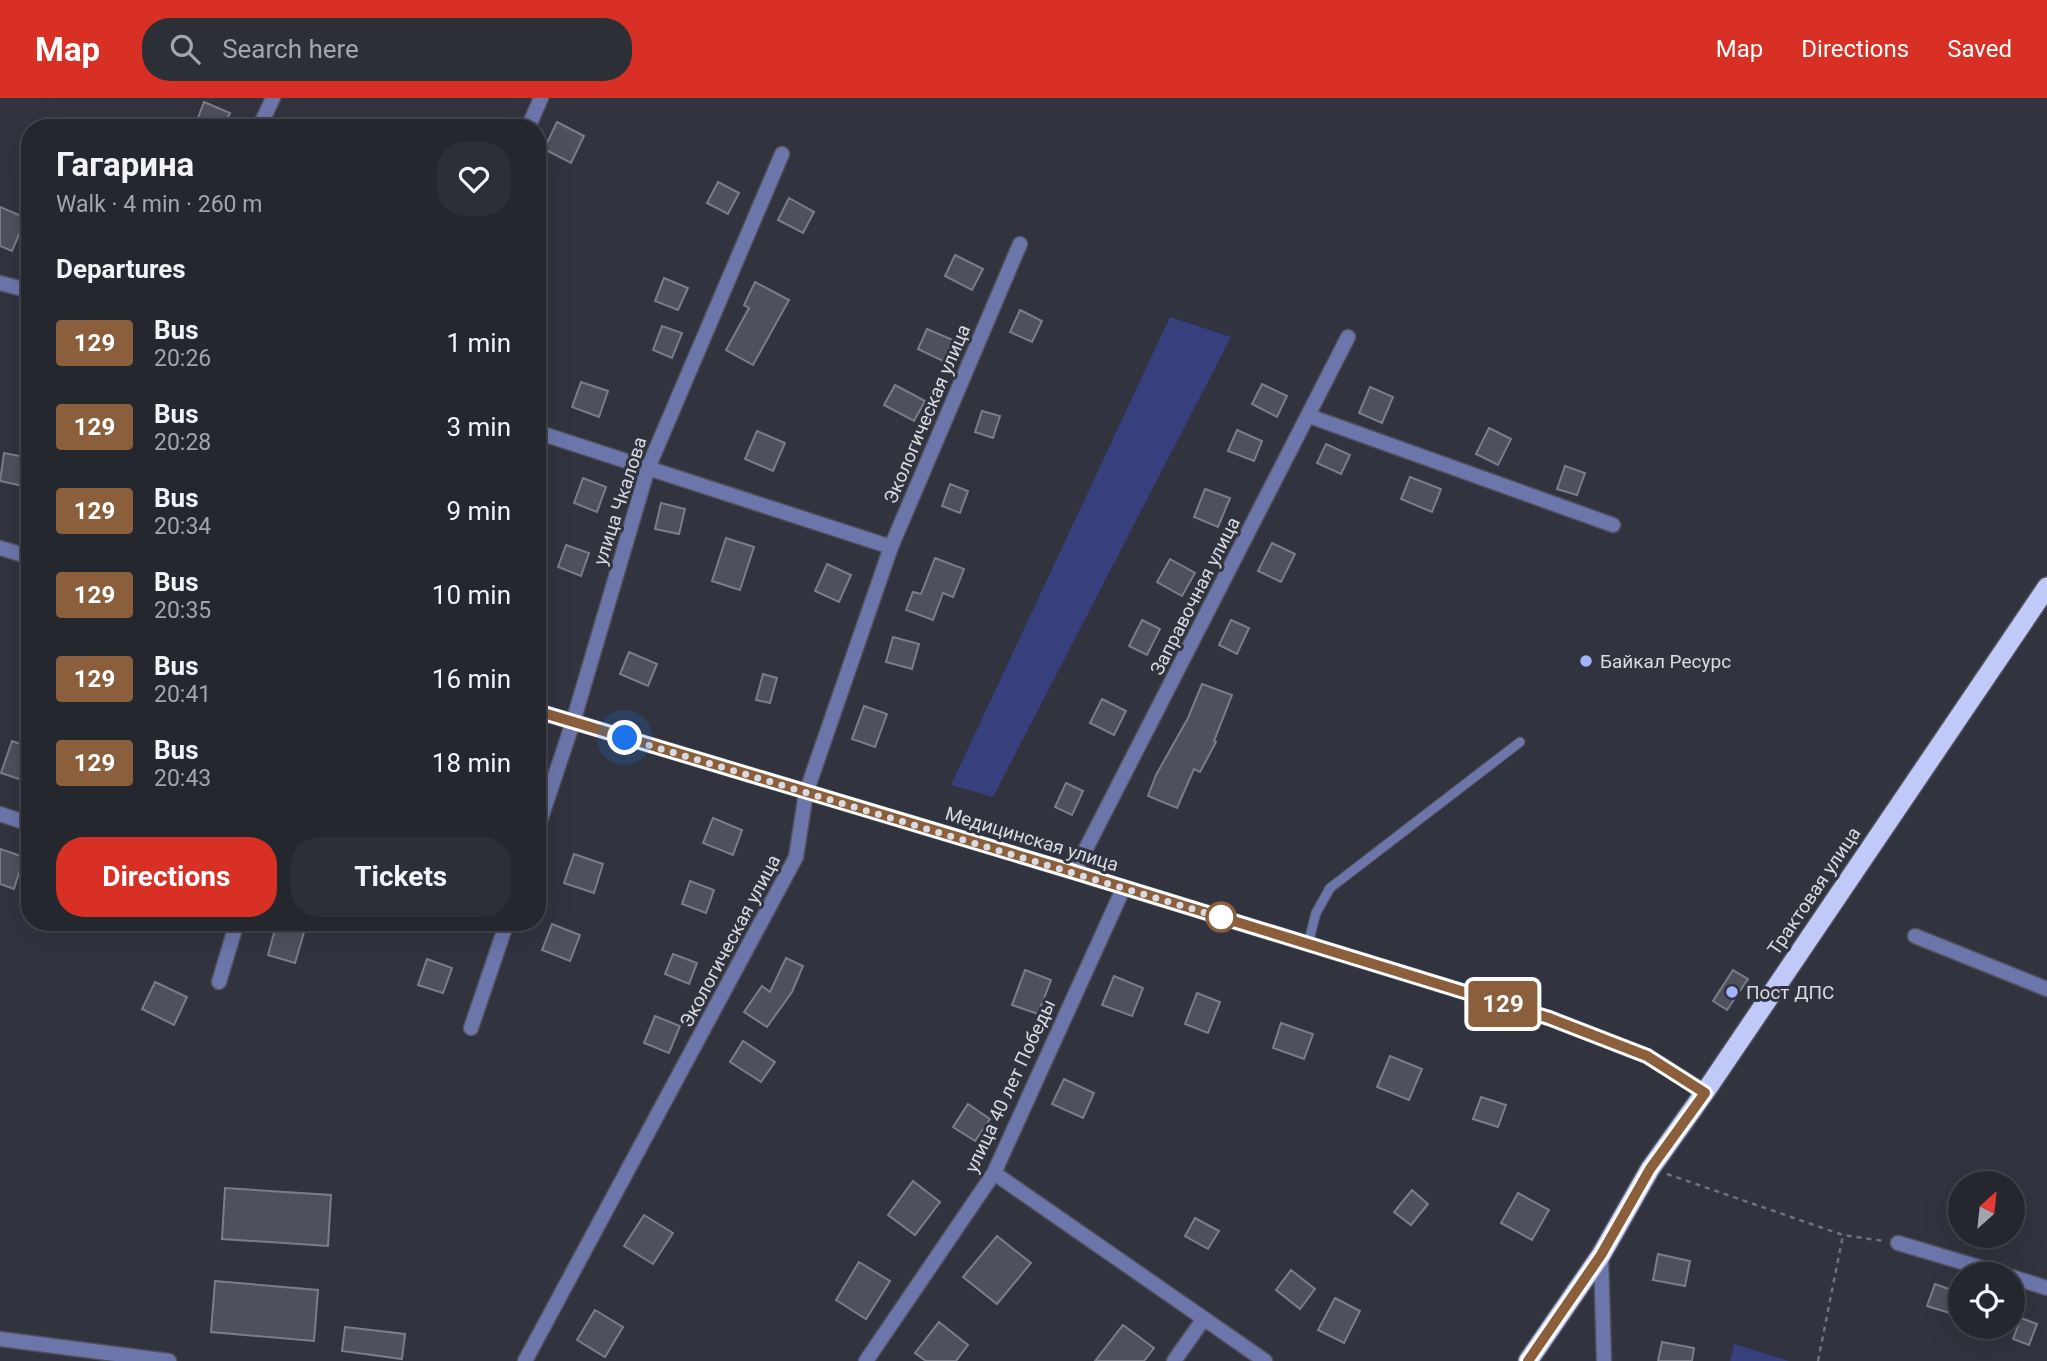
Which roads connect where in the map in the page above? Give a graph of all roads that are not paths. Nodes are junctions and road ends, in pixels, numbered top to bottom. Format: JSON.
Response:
{"nodes":[{"id":1,"x":274,"y":98,"type":"edge"},
{"id":2,"x":541,"y":98,"type":"edge"},
{"id":3,"x":264,"y":119,"type":"edge"},
{"id":4,"x":532,"y":119,"type":"edge"},
{"id":5,"x":782,"y":154,"type":"dead end"},
{"id":6,"x":1020,"y":244,"type":"dead end"},
{"id":7,"x":0,"y":283,"type":"edge"},
{"id":8,"x":21,"y":289,"type":"edge"},
{"id":9,"x":1348,"y":337,"type":"dead end"},
{"id":10,"x":1309,"y":416,"type":"junction"},
{"id":11,"x":546,"y":435,"type":"edge"},
{"id":12,"x":648,"y":468,"type":"junction"},
{"id":13,"x":1613,"y":525,"type":"dead end"},
{"id":14,"x":891,"y":547,"type":"junction"},
{"id":15,"x":0,"y":548,"type":"edge"},
{"id":16,"x":21,"y":554,"type":"edge"},
{"id":17,"x":2047,"y":587,"type":"edge"},
{"id":18,"x":546,"y":714,"type":"edge"},
{"id":19,"x":573,"y":722,"type":"junction"},
{"id":20,"x":1520,"y":742,"type":"dead end"},
{"id":21,"x":806,"y":793,"type":"junction"},
{"id":22,"x":546,"y":803,"type":"edge"},
{"id":23,"x":0,"y":814,"type":"edge"},
{"id":24,"x":21,"y":821,"type":"edge"},
{"id":25,"x":1074,"y":872,"type":"junction"},
{"id":26,"x":1124,"y":887,"type":"junction"},
{"id":27,"x":234,"y":931,"type":"edge"},
{"id":28,"x":503,"y":931,"type":"edge"},
{"id":29,"x":1915,"y":936,"type":"dead end"},
{"id":30,"x":1308,"y":944,"type":"junction"},
{"id":31,"x":219,"y":982,"type":"dead end"},
{"id":32,"x":2047,"y":989,"type":"edge"},
{"id":33,"x":471,"y":1028,"type":"dead end"},
{"id":34,"x":1705,"y":1093,"type":"junction"},
{"id":35,"x":994,"y":1173,"type":"junction"},
{"id":36,"x":1898,"y":1243,"type":"road end"},
{"id":37,"x":1601,"y":1255,"type":"junction"},
{"id":38,"x":1961,"y":1262,"type":"edge"},
{"id":39,"x":2025,"y":1281,"type":"edge"},
{"id":40,"x":2047,"y":1288,"type":"edge"},
{"id":41,"x":1203,"y":1320,"type":"junction"},
{"id":42,"x":0,"y":1339,"type":"edge"},
{"id":43,"x":169,"y":1361,"type":"edge"},
{"id":44,"x":525,"y":1361,"type":"edge"},
{"id":45,"x":866,"y":1361,"type":"edge"},
{"id":46,"x":1174,"y":1361,"type":"edge"},
{"id":47,"x":1265,"y":1361,"type":"edge"},
{"id":48,"x":1528,"y":1361,"type":"edge"},
{"id":49,"x":1604,"y":1361,"type":"edge"}],
"edges":[{"from":1,"to":3,"type":"street"},
{"from":2,"to":4,"type":"street"},
{"from":5,"to":12,"type":"street","name":"улица Чкалова"},
{"from":6,"to":14,"type":"street","name":"Экологическая улица"},
{"from":7,"to":8,"type":"street"},
{"from":9,"to":10,"type":"street","name":"Заправочная улица"},
{"from":10,"to":13,"type":"street"},
{"from":10,"to":25,"type":"street","name":"Заправочная улица"},
{"from":11,"to":12,"type":"street"},
{"from":12,"to":14,"type":"street"},
{"from":12,"to":19,"type":"street","name":"улица Чкалова"},
{"from":14,"to":21,"type":"street","name":"Экологическая улица"},
{"from":15,"to":16,"type":"street"},
{"from":17,"to":34,"type":"highway","name":"Трактовая улица"},
{"from":18,"to":19,"type":"street","name":"Медицинская улица"},
{"from":19,"to":21,"type":"street","name":"Медицинская улица"},
{"from":19,"to":22,"type":"street","name":"улица Чкалова"},
{"from":20,"to":30,"type":"lane"},
{"from":21,"to":25,"type":"street","name":"Медицинская улица"},
{"from":21,"to":44,"type":"street","name":"Экологическая улица"},
{"from":23,"to":24,"type":"street"},
{"from":25,"to":26,"type":"street","name":"Медицинская улица"},
{"from":26,"to":30,"type":"street","name":"Медицинская улица"},
{"from":26,"to":35,"type":"street","name":"улица 40 лет Победы"},
{"from":27,"to":31,"type":"street"},
{"from":28,"to":33,"type":"street"},
{"from":29,"to":32,"type":"street"},
{"from":30,"to":34,"type":"street","name":"Медицинская улица"},
{"from":34,"to":37,"type":"highway","name":"Трактовая улица"},
{"from":35,"to":41,"type":"street"},
{"from":35,"to":45,"type":"street","name":"улица 40 лет Победы"},
{"from":36,"to":38,"type":"street"},
{"from":37,"to":48,"type":"highway","name":"Трактовая улица"},
{"from":37,"to":49,"type":"street"},
{"from":39,"to":40,"type":"street"},
{"from":41,"to":46,"type":"street"},
{"from":41,"to":47,"type":"street"},
{"from":42,"to":43,"type":"street"}]}
